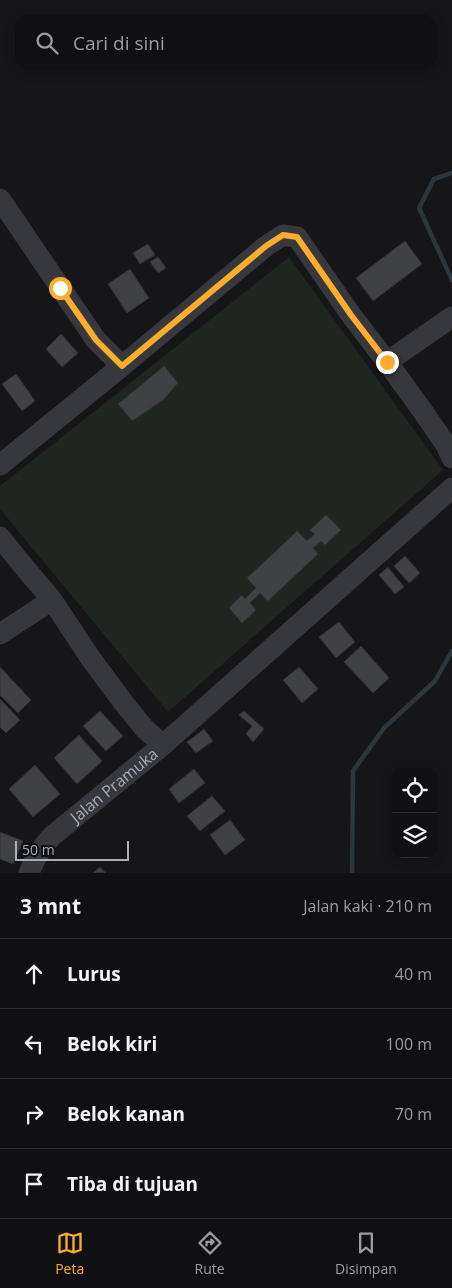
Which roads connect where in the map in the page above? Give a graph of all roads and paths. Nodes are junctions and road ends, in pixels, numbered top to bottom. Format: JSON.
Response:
{"nodes":[{"id":1,"x":0,"y":199,"type":"edge"},
{"id":2,"x":451,"y":318,"type":"edge"},
{"id":3,"x":387,"y":362,"type":"junction"},
{"id":4,"x":122,"y":366,"type":"junction"},
{"id":5,"x":452,"y":458,"type":"edge"},
{"id":6,"x":0,"y":465,"type":"edge"},
{"id":7,"x":452,"y":488,"type":"edge"},
{"id":8,"x":0,"y":537,"type":"edge"},
{"id":9,"x":52,"y":600,"type":"junction"},
{"id":10,"x":0,"y":634,"type":"edge"},
{"id":11,"x":163,"y":745,"type":"junction"},
{"id":12,"x":29,"y":873,"type":"edge"}],
"edges":[{"from":1,"to":4,"type":"street"},
{"from":2,"to":3,"type":"street"},
{"from":3,"to":4,"type":"street"},
{"from":3,"to":5,"type":"street"},
{"from":4,"to":6,"type":"street"},
{"from":7,"to":11,"type":"street","name":"Jalan Pramuka"},
{"from":8,"to":9,"type":"street"},
{"from":9,"to":10,"type":"street"},
{"from":9,"to":11,"type":"street"},
{"from":11,"to":12,"type":"street","name":"Jalan Pramuka"}]}
